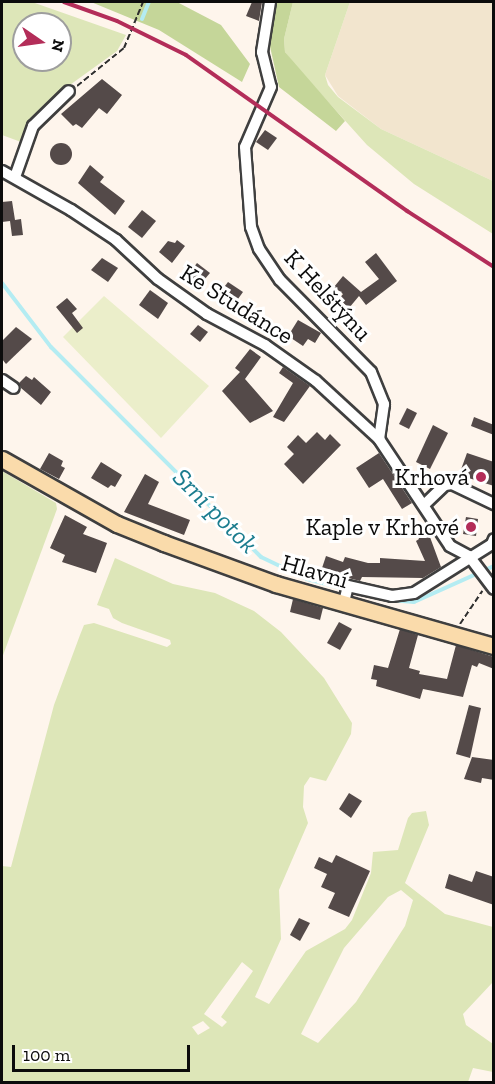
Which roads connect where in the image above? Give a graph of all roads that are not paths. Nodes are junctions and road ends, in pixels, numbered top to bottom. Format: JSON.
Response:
{"nodes":[{"id":1,"x":270,"y":2,"type":"edge"},
{"id":2,"x":69,"y":91,"type":"road end"},
{"id":3,"x":2,"y":171,"type":"edge"},
{"id":4,"x":15,"y":177,"type":"junction"},
{"id":5,"x":2,"y":380,"type":"edge"},
{"id":6,"x":14,"y":388,"type":"dead end"},
{"id":7,"x":379,"y":439,"type":"junction"},
{"id":8,"x":2,"y":459,"type":"edge"},
{"id":9,"x":425,"y":504,"type":"junction"},
{"id":10,"x":494,"y":504,"type":"edge"},
{"id":11,"x":494,"y":539,"type":"edge"},
{"id":12,"x":472,"y":561,"type":"junction"},
{"id":13,"x":488,"y":584,"type":"edge"},
{"id":14,"x":346,"y":595,"type":"junction"},
{"id":15,"x":494,"y":646,"type":"edge"}],
"edges":[{"from":1,"to":7,"type":"street","name":"K Helštýnu"},
{"from":2,"to":4,"type":"street"},
{"from":3,"to":4,"type":"street","name":"Ke Studánce"},
{"from":4,"to":7,"type":"street","name":"Ke Studánce"},
{"from":5,"to":6,"type":"street"},
{"from":7,"to":9,"type":"street","name":"Ke Studánce"},
{"from":8,"to":14,"type":"street","name":"Hlavní"},
{"from":9,"to":10,"type":"street"},
{"from":9,"to":12,"type":"street","name":"Ke Studánce"},
{"from":11,"to":12,"type":"street"},
{"from":12,"to":13,"type":"street","name":"Ke Studánce"},
{"from":12,"to":14,"type":"street"},
{"from":14,"to":15,"type":"street","name":"Hlavní"}]}
